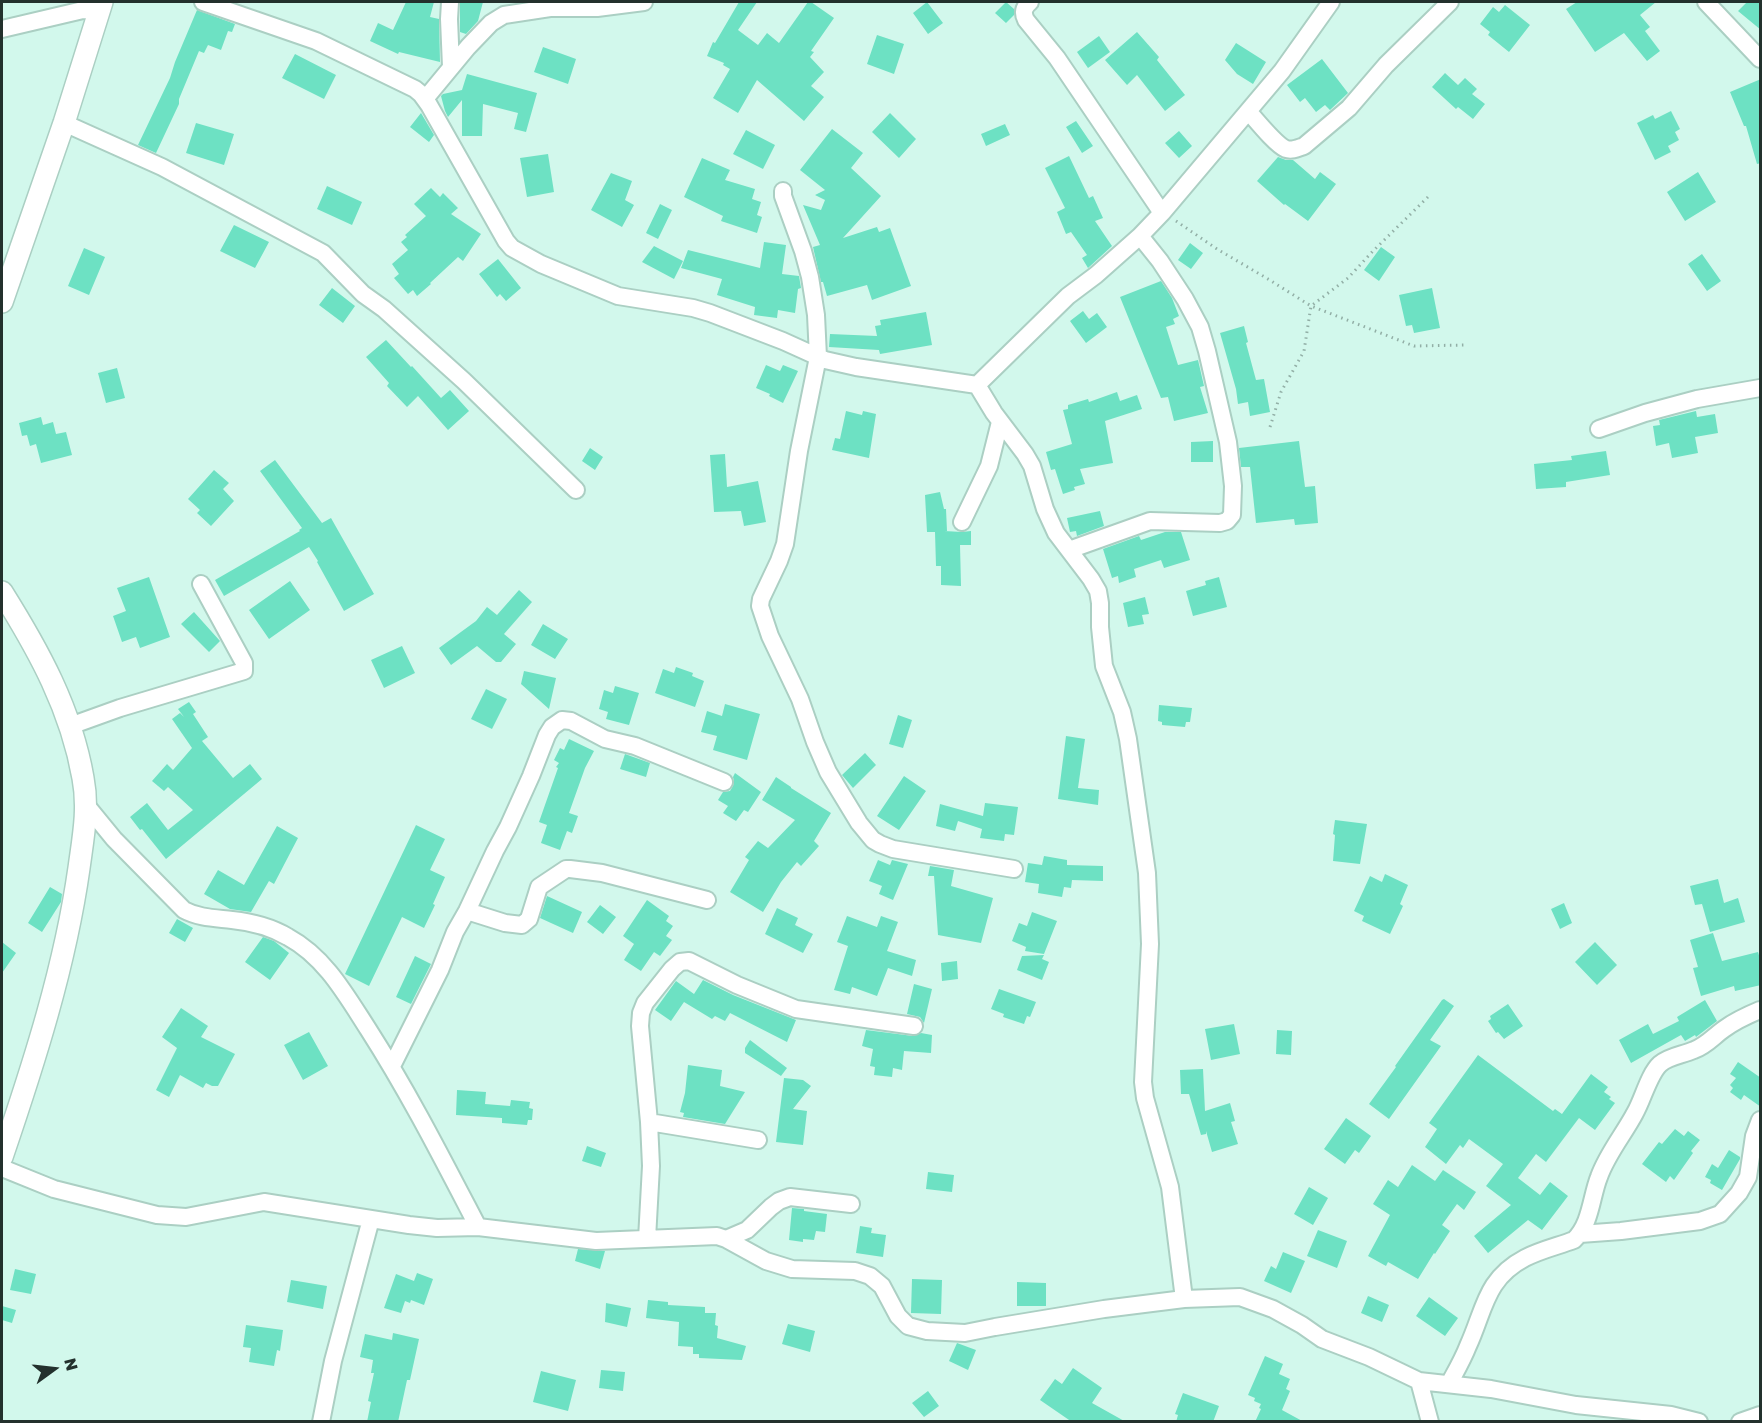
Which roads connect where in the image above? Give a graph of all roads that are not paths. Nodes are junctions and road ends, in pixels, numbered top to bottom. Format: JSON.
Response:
{"nodes":[{"id":1,"x":203,"y":2,"type":"edge"},
{"id":2,"x":450,"y":2,"type":"edge"},
{"id":3,"x":644,"y":2,"type":"edge"},
{"id":4,"x":1030,"y":2,"type":"edge"},
{"id":5,"x":1331,"y":2,"type":"edge"},
{"id":6,"x":1450,"y":2,"type":"edge"},
{"id":7,"x":1706,"y":2,"type":"edge"},
{"id":8,"x":101,"y":7,"type":"edge"},
{"id":9,"x":2,"y":29,"type":"edge"},
{"id":10,"x":1761,"y":59,"type":"edge"},
{"id":11,"x":451,"y":66,"type":"junction"},
{"id":12,"x":425,"y":99,"type":"junction"},
{"id":13,"x":1248,"y":111,"type":"junction"},
{"id":14,"x":64,"y":123,"type":"junction"},
{"id":15,"x":783,"y":191,"type":"dead end"},
{"id":16,"x":1162,"y":213,"type":"junction"},
{"id":17,"x":1140,"y":236,"type":"junction"},
{"id":18,"x":2,"y":302,"type":"edge"},
{"id":19,"x":818,"y":357,"type":"junction"},
{"id":20,"x":977,"y":385,"type":"junction"},
{"id":21,"x":1761,"y":388,"type":"edge"},
{"id":22,"x":1000,"y":422,"type":"junction"},
{"id":23,"x":1599,"y":429,"type":"dead end"},
{"id":24,"x":576,"y":490,"type":"dead end"},
{"id":25,"x":962,"y":522,"type":"dead end"},
{"id":26,"x":1069,"y":550,"type":"junction"},
{"id":27,"x":201,"y":584,"type":"dead end"},
{"id":28,"x":2,"y":592,"type":"edge"},
{"id":29,"x":70,"y":726,"type":"junction"},
{"id":30,"x":724,"y":783,"type":"dead end"},
{"id":31,"x":87,"y":806,"type":"junction"},
{"id":32,"x":1014,"y":869,"type":"dead end"},
{"id":33,"x":707,"y":900,"type":"dead end"},
{"id":34,"x":467,"y":911,"type":"junction"},
{"id":35,"x":1761,"y":1010,"type":"edge"},
{"id":36,"x":914,"y":1026,"type":"dead end"},
{"id":37,"x":392,"y":1066,"type":"junction"},
{"id":38,"x":1761,"y":1120,"type":"edge"},
{"id":39,"x":649,"y":1122,"type":"junction"},
{"id":40,"x":758,"y":1140,"type":"dead end"},
{"id":41,"x":2,"y":1157,"type":"edge"},
{"id":42,"x":2,"y":1168,"type":"edge"},
{"id":43,"x":851,"y":1204,"type":"dead end"},
{"id":44,"x":371,"y":1219,"type":"junction"},
{"id":45,"x":478,"y":1227,"type":"junction"},
{"id":46,"x":1580,"y":1234,"type":"junction"},
{"id":47,"x":647,"y":1239,"type":"junction"},
{"id":48,"x":726,"y":1239,"type":"junction"},
{"id":49,"x":1184,"y":1299,"type":"junction"},
{"id":50,"x":1419,"y":1381,"type":"junction"},
{"id":51,"x":1449,"y":1384,"type":"junction"},
{"id":52,"x":1761,"y":1415,"type":"edge"},
{"id":53,"x":321,"y":1422,"type":"edge"},
{"id":54,"x":1430,"y":1422,"type":"edge"},
{"id":55,"x":1699,"y":1422,"type":"edge"},
{"id":56,"x":1740,"y":1422,"type":"edge"}],
"edges":[{"from":1,"to":12,"type":"street"},
{"from":2,"to":11,"type":"street"},
{"from":3,"to":11,"type":"street"},
{"from":4,"to":16,"type":"street"},
{"from":5,"to":13,"type":"street"},
{"from":6,"to":13,"type":"street"},
{"from":7,"to":10,"type":"street"},
{"from":8,"to":9,"type":"street"},
{"from":8,"to":14,"type":"street"},
{"from":11,"to":12,"type":"street"},
{"from":12,"to":19,"type":"street"},
{"from":13,"to":16,"type":"street"},
{"from":14,"to":18,"type":"street"},
{"from":14,"to":24,"type":"street"},
{"from":15,"to":19,"type":"street"},
{"from":16,"to":17,"type":"street"},
{"from":17,"to":20,"type":"street"},
{"from":17,"to":26,"type":"street"},
{"from":19,"to":20,"type":"street"},
{"from":19,"to":32,"type":"street"},
{"from":20,"to":22,"type":"street"},
{"from":21,"to":23,"type":"street"},
{"from":22,"to":25,"type":"street"},
{"from":22,"to":26,"type":"street"},
{"from":26,"to":49,"type":"street"},
{"from":27,"to":29,"type":"street"},
{"from":28,"to":29,"type":"street"},
{"from":29,"to":31,"type":"street"},
{"from":30,"to":34,"type":"street"},
{"from":31,"to":37,"type":"street"},
{"from":31,"to":41,"type":"street"},
{"from":33,"to":34,"type":"street"},
{"from":34,"to":37,"type":"street"},
{"from":35,"to":46,"type":"street"},
{"from":36,"to":39,"type":"street"},
{"from":37,"to":45,"type":"street"},
{"from":38,"to":46,"type":"street"},
{"from":39,"to":40,"type":"street"},
{"from":39,"to":47,"type":"street"},
{"from":42,"to":44,"type":"street"},
{"from":43,"to":48,"type":"street"},
{"from":44,"to":45,"type":"street"},
{"from":44,"to":53,"type":"street"},
{"from":45,"to":47,"type":"street"},
{"from":46,"to":51,"type":"street"},
{"from":47,"to":48,"type":"street"},
{"from":48,"to":49,"type":"street"},
{"from":49,"to":50,"type":"street"},
{"from":50,"to":51,"type":"street"},
{"from":50,"to":54,"type":"street"},
{"from":51,"to":55,"type":"street"},
{"from":52,"to":56,"type":"street"}]}
